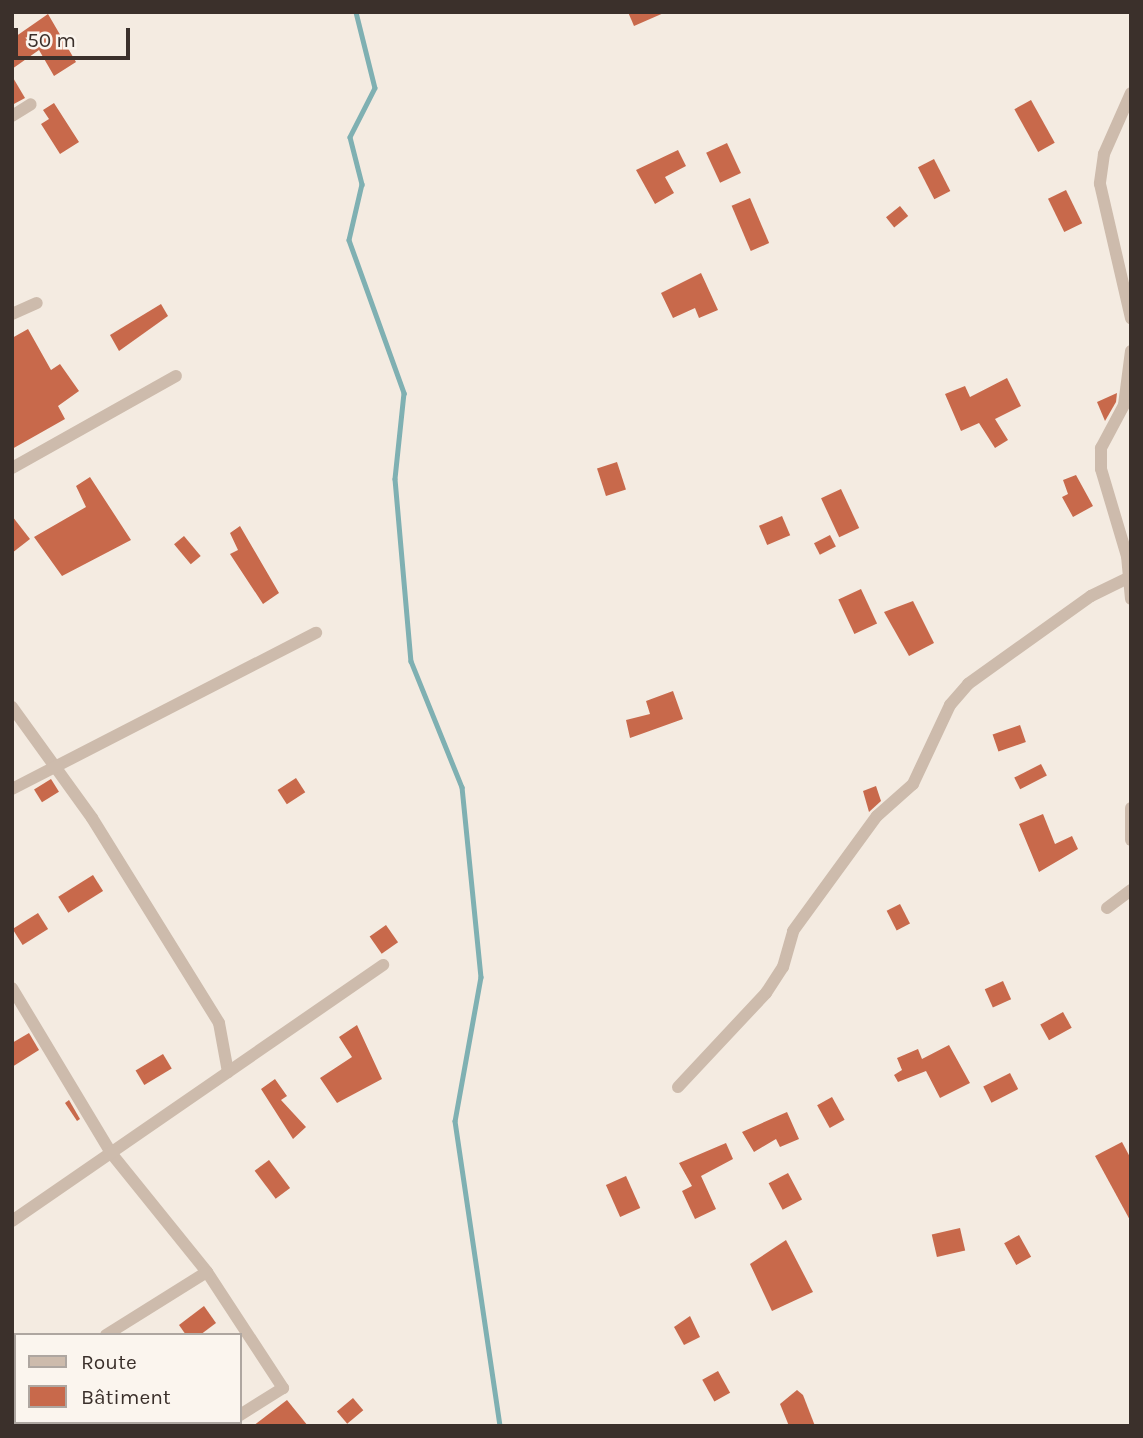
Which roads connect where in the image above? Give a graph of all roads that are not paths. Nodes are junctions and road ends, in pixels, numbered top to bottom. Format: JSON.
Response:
{"nodes":[{"id":1,"x":1131,"y":93,"type":"edge"},
{"id":2,"x":31,"y":104,"type":"dead end"},
{"id":3,"x":12,"y":116,"type":"edge"},
{"id":4,"x":37,"y":303,"type":"dead end"},
{"id":5,"x":12,"y":314,"type":"edge"},
{"id":6,"x":1131,"y":318,"type":"edge"},
{"id":7,"x":1131,"y":351,"type":"edge"},
{"id":8,"x":176,"y":376,"type":"dead end"},
{"id":9,"x":12,"y":468,"type":"edge"},
{"id":10,"x":1126,"y":579,"type":"junction"},
{"id":11,"x":1131,"y":599,"type":"edge"},
{"id":12,"x":316,"y":634,"type":"dead end"},
{"id":13,"x":12,"y":707,"type":"edge"},
{"id":14,"x":55,"y":767,"type":"junction"},
{"id":15,"x":12,"y":789,"type":"edge"},
{"id":16,"x":1131,"y":808,"type":"edge"},
{"id":17,"x":1131,"y":840,"type":"edge"},
{"id":18,"x":1131,"y":890,"type":"edge"},
{"id":19,"x":1107,"y":908,"type":"dead end"},
{"id":20,"x":383,"y":965,"type":"dead end"},
{"id":21,"x":12,"y":988,"type":"edge"},
{"id":22,"x":228,"y":1072,"type":"junction"},
{"id":23,"x":678,"y":1087,"type":"dead end"},
{"id":24,"x":111,"y":1153,"type":"junction"},
{"id":25,"x":12,"y":1221,"type":"edge"},
{"id":26,"x":207,"y":1272,"type":"junction"},
{"id":27,"x":109,"y":1333,"type":"edge"},
{"id":28,"x":242,"y":1414,"type":"edge"}],
"edges":[{"from":1,"to":6,"type":"street"},
{"from":2,"to":3,"type":"street"},
{"from":4,"to":5,"type":"street"},
{"from":7,"to":10,"type":"street"},
{"from":8,"to":9,"type":"street"},
{"from":10,"to":11,"type":"street"},
{"from":10,"to":23,"type":"street"},
{"from":12,"to":14,"type":"street"},
{"from":13,"to":14,"type":"street"},
{"from":14,"to":15,"type":"street"},
{"from":14,"to":22,"type":"street"},
{"from":16,"to":17,"type":"street"},
{"from":18,"to":19,"type":"street"},
{"from":20,"to":22,"type":"street"},
{"from":21,"to":24,"type":"street"},
{"from":22,"to":24,"type":"street"},
{"from":24,"to":25,"type":"street"},
{"from":24,"to":26,"type":"street"},
{"from":26,"to":27,"type":"street"},
{"from":26,"to":28,"type":"street"}]}
